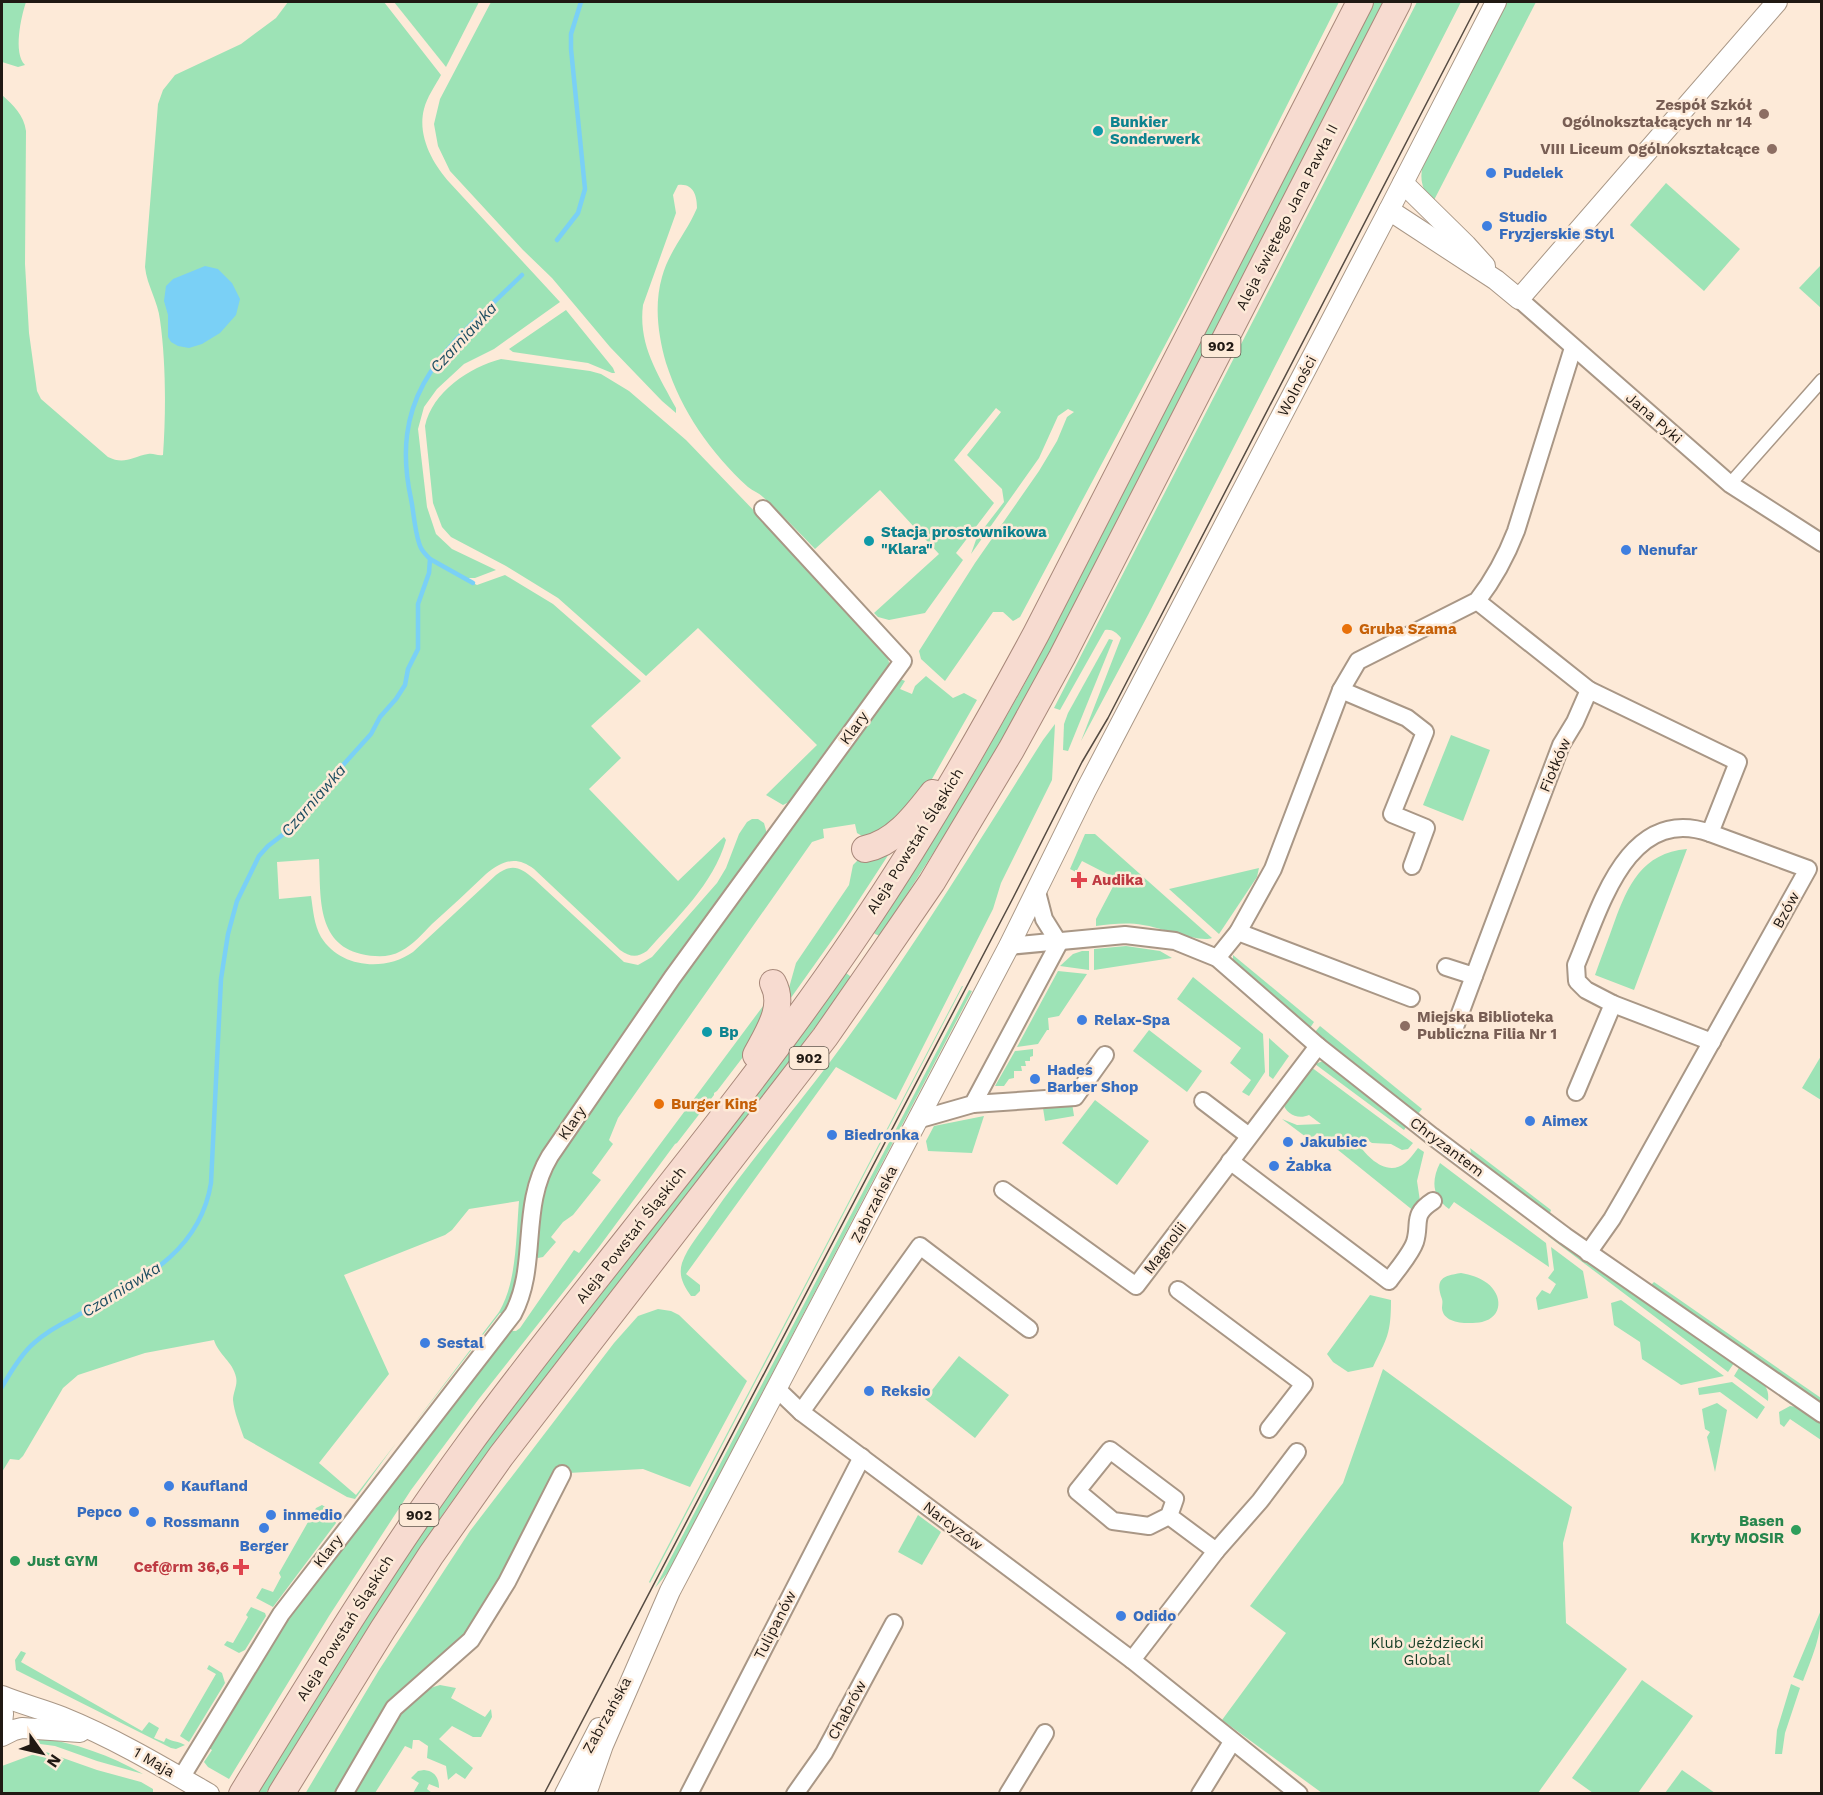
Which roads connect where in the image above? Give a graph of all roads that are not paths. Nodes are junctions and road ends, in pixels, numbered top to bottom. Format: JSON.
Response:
{"nodes":[{"id":1,"x":1360,"y":2,"type":"edge"},
{"id":2,"x":1398,"y":2,"type":"edge"},
{"id":3,"x":1496,"y":2,"type":"edge"},
{"id":4,"x":1777,"y":2,"type":"edge"},
{"id":5,"x":1403,"y":183,"type":"junction"},
{"id":6,"x":1389,"y":210,"type":"junction"},
{"id":7,"x":1496,"y":280,"type":"junction"},
{"id":8,"x":1519,"y":298,"type":"junction"},
{"id":9,"x":1573,"y":348,"type":"junction"},
{"id":10,"x":1821,"y":380,"type":"edge"},
{"id":11,"x":1730,"y":484,"type":"junction"},
{"id":12,"x":764,"y":509,"type":"dead end"},
{"id":13,"x":1821,"y":543,"type":"edge"},
{"id":14,"x":1477,"y":601,"type":"junction"},
{"id":15,"x":1341,"y":690,"type":"junction"},
{"id":16,"x":1589,"y":690,"type":"junction"},
{"id":17,"x":988,"y":722,"type":"junction"},
{"id":18,"x":1096,"y":770,"type":"joint"},
{"id":19,"x":1710,"y":833,"type":"junction"},
{"id":20,"x":866,"y":849,"type":"dead end"},
{"id":21,"x":1412,"y":866,"type":"dead end"},
{"id":22,"x":1037,"y":892,"type":"junction"},
{"id":23,"x":1238,"y":932,"type":"junction"},
{"id":24,"x":1059,"y":943,"type":"junction"},
{"id":25,"x":1010,"y":946,"type":"junction"},
{"id":26,"x":1217,"y":958,"type":"junction"},
{"id":27,"x":1446,"y":967,"type":"dead end"},
{"id":28,"x":1474,"y":976,"type":"junction"},
{"id":29,"x":773,"y":983,"type":"dead end"},
{"id":30,"x":1411,"y":998,"type":"dead end"},
{"id":31,"x":1613,"y":1004,"type":"junction"},
{"id":32,"x":1455,"y":1027,"type":"dead end"},
{"id":33,"x":1712,"y":1042,"type":"junction"},
{"id":34,"x":1318,"y":1046,"type":"junction"},
{"id":35,"x":1105,"y":1055,"type":"dead end"},
{"id":36,"x":1576,"y":1092,"type":"dead end"},
{"id":37,"x":1203,"y":1101,"type":"dead end"},
{"id":38,"x":973,"y":1104,"type":"junction"},
{"id":39,"x":730,"y":1107,"type":"junction"},
{"id":40,"x":917,"y":1120,"type":"junction"},
{"id":41,"x":1249,"y":1136,"type":"junction"},
{"id":42,"x":1230,"y":1161,"type":"junction"},
{"id":43,"x":1004,"y":1190,"type":"dead end"},
{"id":44,"x":1432,"y":1201,"type":"dead end"},
{"id":45,"x":1588,"y":1253,"type":"junction"},
{"id":46,"x":1178,"y":1290,"type":"dead end"},
{"id":47,"x":1029,"y":1329,"type":"dead end"},
{"id":48,"x":777,"y":1389,"type":"junction"},
{"id":49,"x":801,"y":1412,"type":"junction"},
{"id":50,"x":1821,"y":1414,"type":"edge"},
{"id":51,"x":1269,"y":1429,"type":"dead end"},
{"id":52,"x":1297,"y":1452,"type":"dead end"},
{"id":53,"x":862,"y":1457,"type":"junction"},
{"id":54,"x":562,"y":1474,"type":"dead end"},
{"id":55,"x":1169,"y":1516,"type":"junction"},
{"id":56,"x":1216,"y":1551,"type":"junction"},
{"id":57,"x":894,"y":1623,"type":"dead end"},
{"id":58,"x":650,"y":1636,"type":"junction"},
{"id":59,"x":1132,"y":1660,"type":"junction"},
{"id":60,"x":317,"y":1670,"type":"junction"},
{"id":61,"x":2,"y":1696,"type":"edge"},
{"id":62,"x":2,"y":1703,"type":"edge"},
{"id":63,"x":329,"y":1717,"type":"junction"},
{"id":64,"x":2,"y":1724,"type":"edge"},
{"id":65,"x":1045,"y":1733,"type":"dead end"},
{"id":66,"x":97,"y":1734,"type":"junction"},
{"id":67,"x":2,"y":1736,"type":"edge"},
{"id":68,"x":1232,"y":1742,"type":"junction"},
{"id":69,"x":194,"y":1785,"type":"edge"},
{"id":70,"x":226,"y":1794,"type":"edge"},
{"id":71,"x":243,"y":1794,"type":"edge"},
{"id":72,"x":281,"y":1794,"type":"edge"},
{"id":73,"x":293,"y":1794,"type":"edge"},
{"id":74,"x":344,"y":1794,"type":"edge"},
{"id":75,"x":565,"y":1794,"type":"edge"},
{"id":76,"x":586,"y":1794,"type":"edge"},
{"id":77,"x":689,"y":1794,"type":"edge"},
{"id":78,"x":795,"y":1794,"type":"edge"},
{"id":79,"x":1008,"y":1794,"type":"edge"},
{"id":80,"x":1200,"y":1794,"type":"edge"},
{"id":81,"x":1299,"y":1794,"type":"edge"}],
"edges":[{"from":1,"to":17,"type":"main road","name":"Aleja Powstań Śląskich","number":"902"},
{"from":2,"to":63,"type":"main road","name":"Aleja świętego Jana Pawła II","number":"902"},
{"from":3,"to":5,"type":"street","name":"Wolności"},
{"from":4,"to":8,"type":"street"},
{"from":5,"to":6,"type":"street","name":"Wolności"},
{"from":5,"to":7,"type":"street","name":"Jana Pyki"},
{"from":6,"to":7,"type":"street","name":"Jana Pyki"},
{"from":6,"to":18,"type":"street","name":"Wolności"},
{"from":7,"to":8,"type":"street","name":"Jana Pyki"},
{"from":8,"to":9,"type":"street","name":"Jana Pyki"},
{"from":9,"to":11,"type":"street","name":"Jana Pyki"},
{"from":9,"to":14,"type":"street"},
{"from":10,"to":11,"type":"street"},
{"from":11,"to":13,"type":"street","name":"Jana Pyki"},
{"from":12,"to":69,"type":"street","name":"Klary"},
{"from":14,"to":15,"type":"street"},
{"from":14,"to":16,"type":"street"},
{"from":15,"to":21,"type":"street"},
{"from":15,"to":23,"type":"street"},
{"from":16,"to":19,"type":"street"},
{"from":16,"to":28,"type":"street","name":"Fiołków"},
{"from":17,"to":20,"type":"main road"},
{"from":17,"to":39,"type":"main road","name":"Aleja Powstań Śląskich","number":"902"},
{"from":18,"to":22,"type":"street","name":"Zabrzańska"},
{"from":19,"to":31,"type":"street","name":"Bzów"},
{"from":19,"to":33,"type":"street","name":"Bzów"},
{"from":22,"to":24,"type":"street"},
{"from":22,"to":25,"type":"street","name":"Zabrzańska"},
{"from":23,"to":26,"type":"street"},
{"from":23,"to":30,"type":"street"},
{"from":24,"to":25,"type":"street","name":"Chryzantem"},
{"from":24,"to":26,"type":"street","name":"Chryzantem"},
{"from":24,"to":38,"type":"street"},
{"from":25,"to":40,"type":"street","name":"Zabrzańska"},
{"from":26,"to":34,"type":"street","name":"Chryzantem"},
{"from":27,"to":28,"type":"street"},
{"from":28,"to":32,"type":"street","name":"Fiołków"},
{"from":29,"to":39,"type":"main road"},
{"from":31,"to":33,"type":"street","name":"Bzów"},
{"from":31,"to":36,"type":"street"},
{"from":33,"to":45,"type":"street","name":"Bzów"},
{"from":34,"to":41,"type":"street","name":"Magnolii"},
{"from":34,"to":45,"type":"street","name":"Chryzantem"},
{"from":35,"to":38,"type":"street"},
{"from":37,"to":41,"type":"street"},
{"from":38,"to":40,"type":"street"},
{"from":39,"to":60,"type":"main road","name":"Aleja Powstań Śląskich","number":"902"},
{"from":40,"to":48,"type":"street","name":"Zabrzańska"},
{"from":41,"to":42,"type":"street","name":"Magnolii"},
{"from":42,"to":43,"type":"street","name":"Magnolii"},
{"from":42,"to":44,"type":"street"},
{"from":45,"to":50,"type":"street","name":"Chryzantem"},
{"from":46,"to":51,"type":"street"},
{"from":47,"to":49,"type":"street"},
{"from":48,"to":49,"type":"street","name":"Narcyzów"},
{"from":48,"to":58,"type":"street","name":"Zabrzańska"},
{"from":49,"to":53,"type":"street","name":"Narcyzów"},
{"from":52,"to":56,"type":"street"},
{"from":53,"to":59,"type":"street","name":"Narcyzów"},
{"from":53,"to":77,"type":"street","name":"Tulipanów"},
{"from":54,"to":74,"type":"street"},
{"from":55,"to":55,"type":"street"},
{"from":55,"to":56,"type":"street"},
{"from":56,"to":59,"type":"street"},
{"from":57,"to":78,"type":"street","name":"Chabrów"},
{"from":58,"to":75,"type":"street","name":"Zabrzańska"},
{"from":58,"to":76,"type":"street","name":"Zabrzańska"},
{"from":59,"to":68,"type":"street","name":"Narcyzów"},
{"from":60,"to":70,"type":"main road"},
{"from":60,"to":71,"type":"main road","name":"Aleja Powstań Śląskich","number":"902"},
{"from":61,"to":66,"type":"street","name":"1 Maja"},
{"from":62,"to":64,"type":"street"},
{"from":63,"to":72,"type":"main road","number":"902"},
{"from":63,"to":73,"type":"main road"},
{"from":65,"to":79,"type":"street"},
{"from":66,"to":67,"type":"street","name":"1 Maja"},
{"from":66,"to":69,"type":"street","name":"1 Maja"},
{"from":68,"to":80,"type":"street"},
{"from":68,"to":81,"type":"street","name":"Narcyzów"}]}
